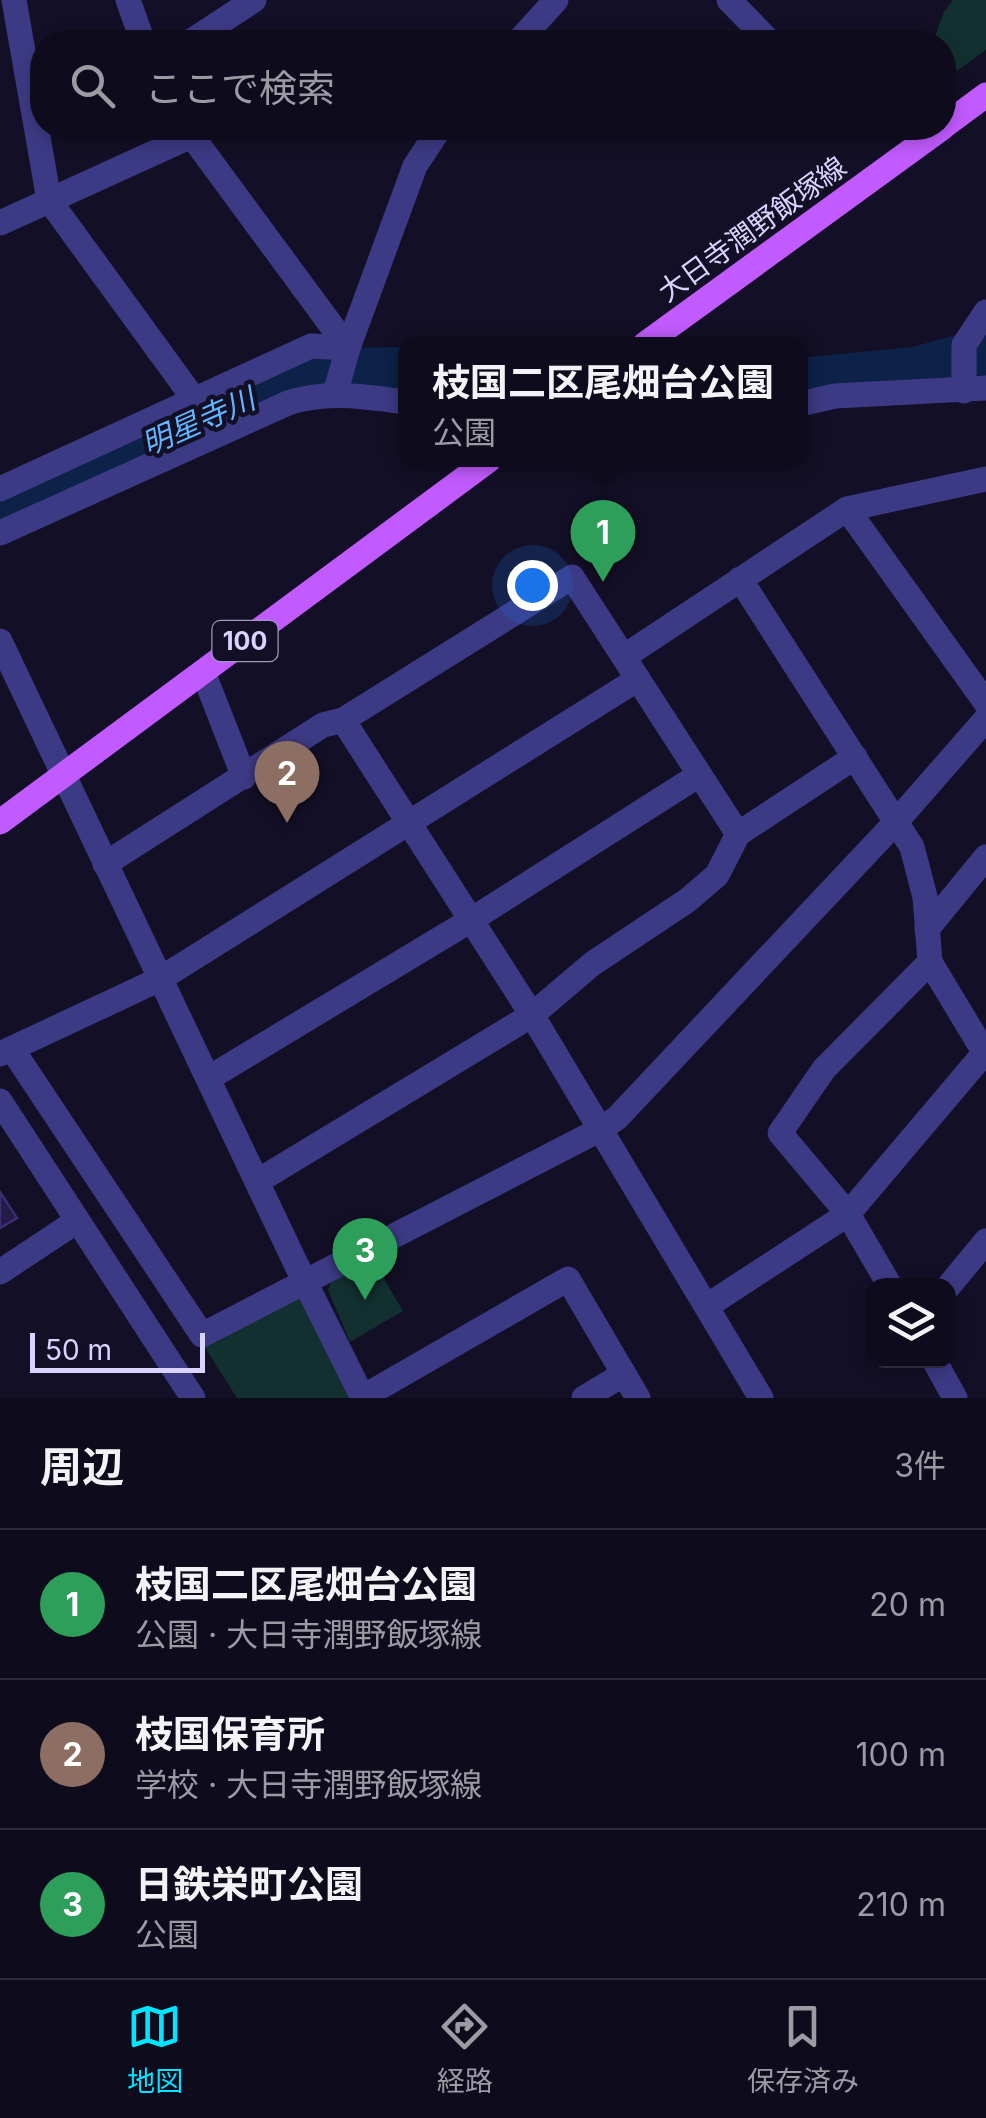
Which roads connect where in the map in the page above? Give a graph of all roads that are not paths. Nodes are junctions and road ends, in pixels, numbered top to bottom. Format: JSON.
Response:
{"nodes":[{"id":1,"x":14,"y":0,"type":"edge"},
{"id":2,"x":128,"y":0,"type":"edge"},
{"id":3,"x":254,"y":0,"type":"edge"},
{"id":4,"x":556,"y":0,"type":"edge"},
{"id":5,"x":729,"y":0,"type":"edge"},
{"id":6,"x":139,"y":30,"type":"edge"},
{"id":7,"x":208,"y":30,"type":"edge"},
{"id":8,"x":529,"y":30,"type":"edge"},
{"id":9,"x":758,"y":30,"type":"edge"},
{"id":10,"x":30,"y":91,"type":"edge"},
{"id":11,"x":986,"y":96,"type":"edge"},
{"id":12,"x":956,"y":118,"type":"edge"},
{"id":13,"x":38,"y":140,"type":"edge"},
{"id":14,"x":173,"y":140,"type":"edge"},
{"id":15,"x":195,"y":140,"type":"edge"},
{"id":16,"x":432,"y":140,"type":"edge"},
{"id":17,"x":925,"y":140,"type":"edge"},
{"id":18,"x":49,"y":200,"type":"junction"},
{"id":19,"x":0,"y":223,"type":"edge"},
{"id":20,"x":986,"y":312,"type":"edge"},
{"id":21,"x":655,"y":337,"type":"edge"},
{"id":22,"x":348,"y":348,"type":"junction"},
{"id":23,"x":975,"y":389,"type":"edge"},
{"id":24,"x":335,"y":394,"type":"junction"},
{"id":25,"x":194,"y":400,"type":"junction"},
{"id":26,"x":398,"y":401,"type":"edge"},
{"id":27,"x":808,"y":403,"type":"edge"},
{"id":28,"x":480,"y":467,"type":"edge"},
{"id":29,"x":986,"y":479,"type":"edge"},
{"id":30,"x":0,"y":489,"type":"edge"},
{"id":31,"x":847,"y":509,"type":"junction"},
{"id":32,"x":0,"y":532,"type":"edge"},
{"id":33,"x":740,"y":579,"type":"junction"},
{"id":34,"x":0,"y":642,"type":"edge"},
{"id":35,"x":625,"y":656,"type":"junction"},
{"id":36,"x":203,"y":672,"type":"junction"},
{"id":37,"x":638,"y":678,"type":"junction"},
{"id":38,"x":986,"y":703,"type":"edge"},
{"id":39,"x":986,"y":719,"type":"edge"},
{"id":40,"x":343,"y":720,"type":"junction"},
{"id":41,"x":855,"y":757,"type":"junction"},
{"id":42,"x":244,"y":776,"type":"junction"},
{"id":43,"x":699,"y":776,"type":"junction"},
{"id":44,"x":62,"y":777,"type":"junction"},
{"id":45,"x":0,"y":822,"type":"edge"},
{"id":46,"x":407,"y":822,"type":"junction"},
{"id":47,"x":895,"y":823,"type":"junction"},
{"id":48,"x":738,"y":834,"type":"junction"},
{"id":49,"x":986,"y":857,"type":"edge"},
{"id":50,"x":106,"y":864,"type":"junction"},
{"id":51,"x":471,"y":920,"type":"junction"},
{"id":52,"x":927,"y":929,"type":"junction"},
{"id":53,"x":930,"y":962,"type":"junction"},
{"id":54,"x":160,"y":979,"type":"junction"},
{"id":55,"x":532,"y":1015,"type":"junction"},
{"id":56,"x":6,"y":1052,"type":"edge"},
{"id":57,"x":985,"y":1053,"type":"edge"},
{"id":58,"x":209,"y":1078,"type":"junction"},
{"id":59,"x":0,"y":1101,"type":"edge"},
{"id":60,"x":601,"y":1129,"type":"junction"},
{"id":61,"x":258,"y":1181,"type":"junction"},
{"id":62,"x":848,"y":1214,"type":"junction"},
{"id":63,"x":77,"y":1221,"type":"junction"},
{"id":64,"x":986,"y":1241,"type":"edge"},
{"id":65,"x":0,"y":1272,"type":"edge"},
{"id":66,"x":885,"y":1278,"type":"edge"},
{"id":67,"x":955,"y":1278,"type":"edge"},
{"id":68,"x":306,"y":1280,"type":"junction"},
{"id":69,"x":706,"y":1306,"type":"junction"},
{"id":70,"x":938,"y":1368,"type":"edge"},
{"id":71,"x":624,"y":1374,"type":"junction"},
{"id":72,"x":193,"y":1398,"type":"edge"},
{"id":73,"x":363,"y":1398,"type":"edge"},
{"id":74,"x":584,"y":1398,"type":"edge"},
{"id":75,"x":638,"y":1398,"type":"edge"},
{"id":76,"x":761,"y":1398,"type":"edge"},
{"id":77,"x":955,"y":1398,"type":"edge"}],
"edges":[{"from":1,"to":10,"type":"street"},
{"from":2,"to":6,"type":"street"},
{"from":3,"to":7,"type":"street"},
{"from":4,"to":8,"type":"street"},
{"from":5,"to":9,"type":"street"},
{"from":11,"to":12,"type":"main road","name":"大日寺潤野飯塚線"},
{"from":13,"to":18,"type":"street"},
{"from":14,"to":18,"type":"street"},
{"from":15,"to":22,"type":"street"},
{"from":16,"to":22,"type":"street"},
{"from":17,"to":21,"type":"main road","name":"大日寺潤野飯塚線"},
{"from":18,"to":19,"type":"street"},
{"from":18,"to":25,"type":"street"},
{"from":20,"to":23,"type":"street"},
{"from":22,"to":24,"type":"street"},
{"from":22,"to":25,"type":"street"},
{"from":23,"to":27,"type":"street"},
{"from":24,"to":26,"type":"street"},
{"from":24,"to":32,"type":"street"},
{"from":25,"to":30,"type":"street"},
{"from":28,"to":36,"type":"main road","number":"100"},
{"from":29,"to":31,"type":"street"},
{"from":31,"to":33,"type":"street"},
{"from":31,"to":38,"type":"street"},
{"from":33,"to":35,"type":"street"},
{"from":33,"to":41,"type":"street"},
{"from":34,"to":44,"type":"street"},
{"from":35,"to":37,"type":"street"},
{"from":35,"to":40,"type":"street"},
{"from":36,"to":42,"type":"street"},
{"from":36,"to":44,"type":"main road","number":"100"},
{"from":37,"to":43,"type":"street"},
{"from":37,"to":46,"type":"street"},
{"from":39,"to":47,"type":"street"},
{"from":40,"to":42,"type":"street"},
{"from":40,"to":46,"type":"street"},
{"from":41,"to":47,"type":"street"},
{"from":41,"to":48,"type":"street"},
{"from":42,"to":50,"type":"street"},
{"from":43,"to":48,"type":"street"},
{"from":43,"to":51,"type":"street"},
{"from":44,"to":45,"type":"main road","number":"100"},
{"from":44,"to":50,"type":"street"},
{"from":46,"to":51,"type":"street"},
{"from":46,"to":54,"type":"street"},
{"from":47,"to":52,"type":"street"},
{"from":47,"to":60,"type":"street"},
{"from":48,"to":55,"type":"street"},
{"from":49,"to":52,"type":"street"},
{"from":50,"to":54,"type":"street"},
{"from":51,"to":55,"type":"street"},
{"from":51,"to":58,"type":"street"},
{"from":52,"to":53,"type":"street"},
{"from":53,"to":57,"type":"street"},
{"from":53,"to":62,"type":"street"},
{"from":54,"to":56,"type":"street"},
{"from":54,"to":58,"type":"street"},
{"from":55,"to":60,"type":"street"},
{"from":55,"to":61,"type":"street"},
{"from":56,"to":68,"type":"street"},
{"from":57,"to":62,"type":"street"},
{"from":58,"to":61,"type":"street"},
{"from":59,"to":63,"type":"street"},
{"from":60,"to":68,"type":"street"},
{"from":60,"to":69,"type":"street"},
{"from":61,"to":68,"type":"street"},
{"from":62,"to":66,"type":"street"},
{"from":62,"to":69,"type":"street"},
{"from":63,"to":65,"type":"street"},
{"from":63,"to":72,"type":"street"},
{"from":64,"to":67,"type":"street"},
{"from":68,"to":73,"type":"street"},
{"from":69,"to":76,"type":"street"},
{"from":70,"to":77,"type":"street"},
{"from":71,"to":73,"type":"street"},
{"from":71,"to":74,"type":"street"},
{"from":71,"to":75,"type":"street"}]}
